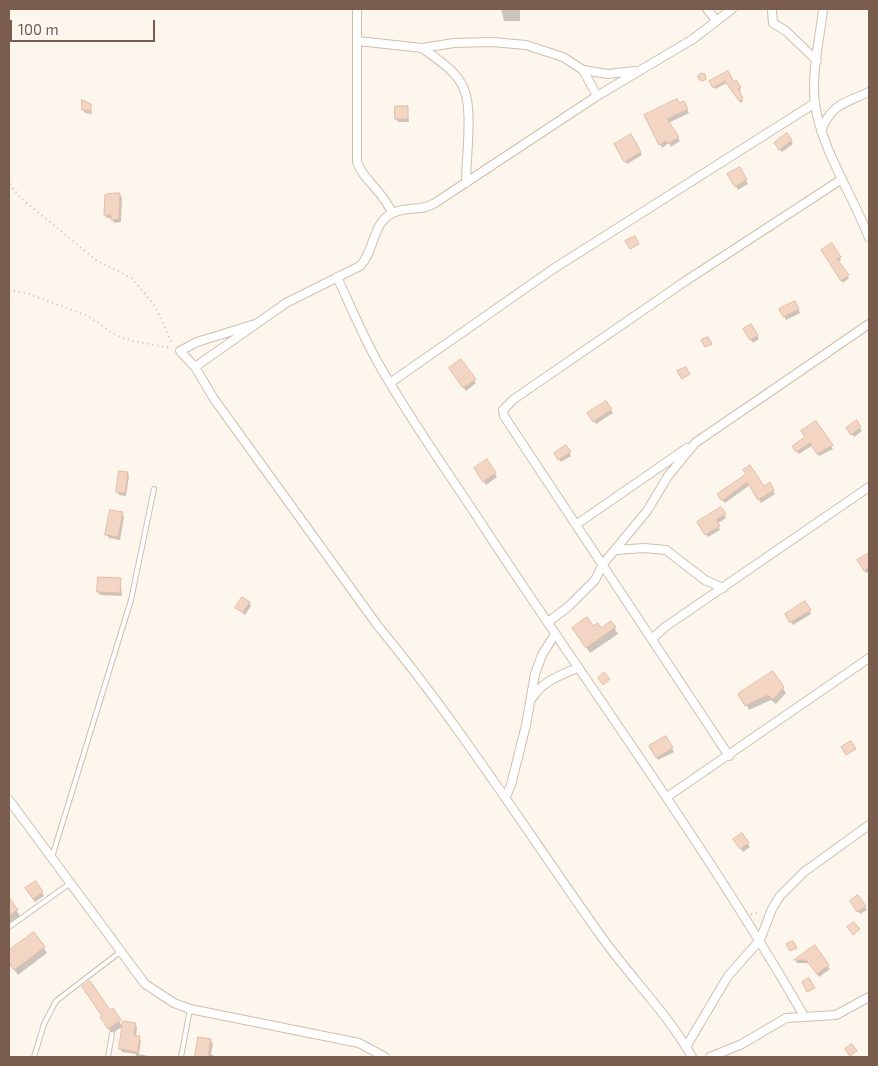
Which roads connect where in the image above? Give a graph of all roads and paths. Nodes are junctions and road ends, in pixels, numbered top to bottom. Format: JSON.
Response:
{"nodes":[{"id":1,"x":357,"y":9,"type":"edge"},
{"id":2,"x":707,"y":9,"type":"edge"},
{"id":3,"x":732,"y":9,"type":"edge"},
{"id":4,"x":823,"y":9,"type":"edge"},
{"id":5,"x":771,"y":10,"type":"edge"},
{"id":6,"x":716,"y":20,"type":"junction"},
{"id":7,"x":358,"y":40,"type":"junction"},
{"id":8,"x":422,"y":48,"type":"junction"},
{"id":9,"x":817,"y":61,"type":"junction"},
{"id":10,"x":584,"y":70,"type":"junction"},
{"id":11,"x":638,"y":70,"type":"junction"},
{"id":12,"x":869,"y":92,"type":"edge"},
{"id":13,"x":597,"y":96,"type":"junction"},
{"id":14,"x":815,"y":103,"type":"junction"},
{"id":15,"x":821,"y":132,"type":"junction"},
{"id":16,"x":9,"y":174,"type":"edge"},
{"id":17,"x":842,"y":179,"type":"junction"},
{"id":18,"x":466,"y":183,"type":"junction"},
{"id":19,"x":857,"y":208,"type":"junction"},
{"id":20,"x":392,"y":213,"type":"junction"},
{"id":21,"x":869,"y":226,"type":"edge"},
{"id":22,"x":869,"y":238,"type":"edge"},
{"id":23,"x":337,"y":277,"type":"junction"},
{"id":24,"x":9,"y":290,"type":"edge"},
{"id":25,"x":255,"y":324,"type":"junction"},
{"id":26,"x":869,"y":324,"type":"edge"},
{"id":27,"x":195,"y":367,"type":"junction"},
{"id":28,"x":390,"y":383,"type":"junction"},
{"id":29,"x":695,"y":443,"type":"junction"},
{"id":30,"x":869,"y":486,"type":"edge"},
{"id":31,"x":154,"y":489,"type":"dead end"},
{"id":32,"x":577,"y":524,"type":"junction"},
{"id":33,"x":616,"y":550,"type":"junction"},
{"id":34,"x":603,"y":564,"type":"junction"},
{"id":35,"x":723,"y":588,"type":"junction"},
{"id":36,"x":548,"y":622,"type":"junction"},
{"id":37,"x":556,"y":634,"type":"junction"},
{"id":38,"x":652,"y":639,"type":"junction"},
{"id":39,"x":869,"y":658,"type":"edge"},
{"id":40,"x":577,"y":668,"type":"junction"},
{"id":41,"x":532,"y":699,"type":"junction"},
{"id":42,"x":729,"y":756,"type":"junction"},
{"id":43,"x":506,"y":796,"type":"junction"},
{"id":44,"x":667,"y":797,"type":"junction"},
{"id":45,"x":9,"y":800,"type":"edge"},
{"id":46,"x":869,"y":825,"type":"edge"},
{"id":47,"x":52,"y":859,"type":"junction"},
{"id":48,"x":70,"y":884,"type":"junction"},
{"id":49,"x":772,"y":909,"type":"junction"},
{"id":50,"x":743,"y":916,"type":"junction"},
{"id":51,"x":9,"y":927,"type":"edge"},
{"id":52,"x":760,"y":940,"type":"junction"},
{"id":53,"x":120,"y":952,"type":"junction"},
{"id":54,"x":868,"y":998,"type":"edge"},
{"id":55,"x":190,"y":1010,"type":"junction"},
{"id":56,"x":804,"y":1016,"type":"junction"},
{"id":57,"x":112,"y":1034,"type":"dead end"},
{"id":58,"x":686,"y":1047,"type":"junction"},
{"id":59,"x":34,"y":1057,"type":"edge"},
{"id":60,"x":108,"y":1057,"type":"edge"},
{"id":61,"x":181,"y":1057,"type":"edge"},
{"id":62,"x":384,"y":1057,"type":"edge"},
{"id":63,"x":692,"y":1057,"type":"edge"},
{"id":64,"x":710,"y":1057,"type":"edge"}],
"edges":[{"from":1,"to":7,"type":"street"},
{"from":2,"to":6,"type":"street"},
{"from":3,"to":6,"type":"street"},
{"from":4,"to":9,"type":"street"},
{"from":5,"to":9,"type":"street"},
{"from":6,"to":11,"type":"street"},
{"from":7,"to":8,"type":"street"},
{"from":7,"to":20,"type":"street"},
{"from":8,"to":10,"type":"street"},
{"from":8,"to":18,"type":"street"},
{"from":9,"to":14,"type":"street"},
{"from":10,"to":11,"type":"street"},
{"from":10,"to":13,"type":"street"},
{"from":11,"to":13,"type":"street"},
{"from":12,"to":15,"type":"street"},
{"from":13,"to":18,"type":"street"},
{"from":14,"to":15,"type":"street"},
{"from":14,"to":28,"type":"street"},
{"from":15,"to":17,"type":"street"},
{"from":16,"to":24,"type":"path"},
{"from":17,"to":19,"type":"street"},
{"from":17,"to":32,"type":"street"},
{"from":18,"to":20,"type":"street"},
{"from":19,"to":21,"type":"street"},
{"from":19,"to":22,"type":"street"},
{"from":20,"to":23,"type":"street"},
{"from":23,"to":25,"type":"street"},
{"from":23,"to":28,"type":"street"},
{"from":25,"to":27,"type":"street"},
{"from":25,"to":27,"type":"street"},
{"from":26,"to":29,"type":"street"},
{"from":27,"to":43,"type":"street"},
{"from":28,"to":36,"type":"street"},
{"from":29,"to":32,"type":"street"},
{"from":29,"to":33,"type":"street"},
{"from":30,"to":35,"type":"street"},
{"from":31,"to":47,"type":"lane"},
{"from":32,"to":34,"type":"street"},
{"from":33,"to":34,"type":"street"},
{"from":33,"to":35,"type":"street"},
{"from":34,"to":36,"type":"street"},
{"from":34,"to":38,"type":"street"},
{"from":35,"to":38,"type":"street"},
{"from":36,"to":37,"type":"street"},
{"from":37,"to":40,"type":"street"},
{"from":37,"to":41,"type":"street"},
{"from":38,"to":42,"type":"street"},
{"from":39,"to":42,"type":"street"},
{"from":40,"to":41,"type":"street"},
{"from":40,"to":44,"type":"street"},
{"from":41,"to":43,"type":"street"},
{"from":42,"to":44,"type":"street"},
{"from":43,"to":58,"type":"street"},
{"from":44,"to":50,"type":"street"},
{"from":45,"to":47,"type":"street"},
{"from":46,"to":49,"type":"street"},
{"from":47,"to":48,"type":"street"},
{"from":48,"to":51,"type":"lane"},
{"from":48,"to":53,"type":"street"},
{"from":49,"to":50,"type":"path"},
{"from":49,"to":52,"type":"street"},
{"from":50,"to":52,"type":"street"},
{"from":52,"to":56,"type":"street"},
{"from":52,"to":58,"type":"street"},
{"from":53,"to":55,"type":"street"},
{"from":53,"to":59,"type":"lane"},
{"from":54,"to":56,"type":"street"},
{"from":55,"to":61,"type":"lane"},
{"from":55,"to":62,"type":"street"},
{"from":56,"to":64,"type":"street"},
{"from":57,"to":60,"type":"lane"},
{"from":58,"to":63,"type":"street"}]}
